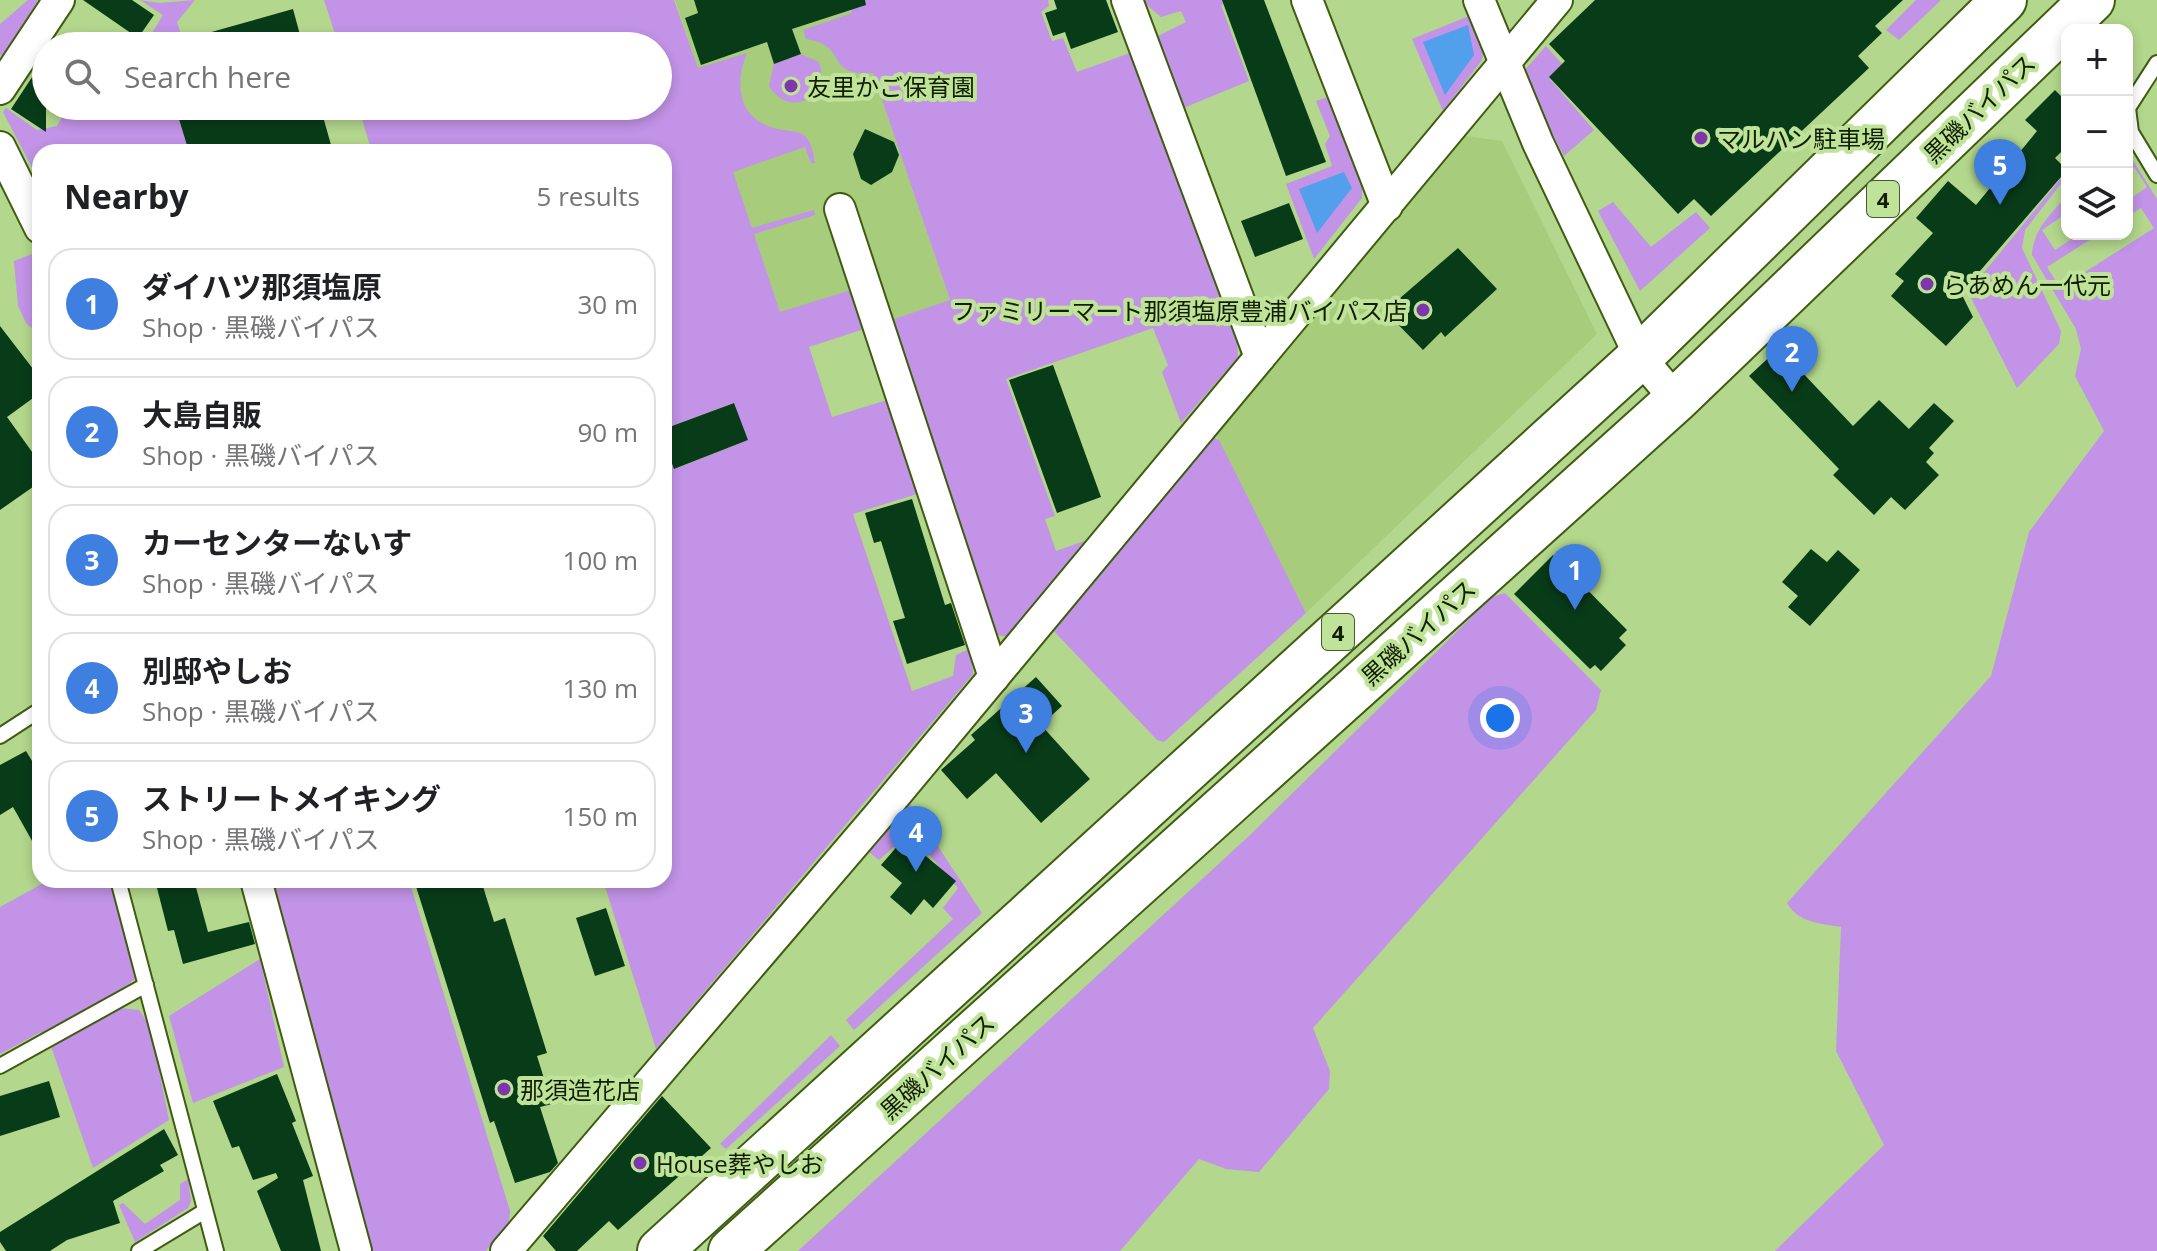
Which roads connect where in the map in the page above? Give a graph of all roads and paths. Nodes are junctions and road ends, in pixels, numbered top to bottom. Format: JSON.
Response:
{"nodes":[{"id":1,"x":59,"y":0,"type":"edge"},
{"id":2,"x":1127,"y":0,"type":"edge"},
{"id":3,"x":1307,"y":0,"type":"edge"},
{"id":4,"x":1479,"y":0,"type":"edge"},
{"id":5,"x":1557,"y":0,"type":"edge"},
{"id":6,"x":2004,"y":0,"type":"edge"},
{"id":7,"x":2092,"y":0,"type":"edge"},
{"id":8,"x":38,"y":32,"type":"edge"},
{"id":9,"x":32,"y":41,"type":"edge"},
{"id":10,"x":2157,"y":63,"type":"edge"},
{"id":11,"x":1504,"y":64,"type":"junction"},
{"id":12,"x":0,"y":89,"type":"edge"},
{"id":13,"x":0,"y":147,"type":"edge"},
{"id":14,"x":2157,"y":175,"type":"edge"},
{"id":15,"x":1387,"y":206,"type":"junction"},
{"id":16,"x":840,"y":209,"type":"dead end"},
{"id":17,"x":32,"y":212,"type":"edge"},
{"id":18,"x":1260,"y":357,"type":"junction"},
{"id":19,"x":1640,"y":357,"type":"junction"},
{"id":20,"x":1676,"y":400,"type":"junction"},
{"id":21,"x":994,"y":677,"type":"junction"},
{"id":22,"x":32,"y":715,"type":"edge"},
{"id":23,"x":0,"y":736,"type":"edge"},
{"id":24,"x":120,"y":888,"type":"edge"},
{"id":25,"x":258,"y":888,"type":"edge"},
{"id":26,"x":146,"y":985,"type":"junction"},
{"id":27,"x":0,"y":1066,"type":"edge"},
{"id":28,"x":205,"y":1211,"type":"junction"},
{"id":29,"x":139,"y":1251,"type":"edge"},
{"id":30,"x":216,"y":1251,"type":"edge"},
{"id":31,"x":356,"y":1251,"type":"edge"},
{"id":32,"x":506,"y":1251,"type":"edge"},
{"id":33,"x":660,"y":1251,"type":"edge"},
{"id":34,"x":731,"y":1251,"type":"edge"}],
"edges":[{"from":1,"to":8,"type":"street"},
{"from":2,"to":18,"type":"street"},
{"from":3,"to":15,"type":"street"},
{"from":4,"to":11,"type":"street"},
{"from":5,"to":11,"type":"street"},
{"from":6,"to":19,"type":"highway","name":"黒磯バイパス","number":"4"},
{"from":7,"to":20,"type":"highway","name":"黒磯バイパス","number":"4"},
{"from":9,"to":12,"type":"street"},
{"from":10,"to":14,"type":"lane"},
{"from":11,"to":15,"type":"street"},
{"from":11,"to":19,"type":"street"},
{"from":13,"to":17,"type":"street"},
{"from":15,"to":18,"type":"street"},
{"from":16,"to":21,"type":"street"},
{"from":18,"to":21,"type":"street"},
{"from":19,"to":20,"type":"street"},
{"from":19,"to":33,"type":"highway","name":"黒磯バイパス","number":"4"},
{"from":20,"to":34,"type":"highway","name":"黒磯バイパス","number":"4"},
{"from":21,"to":32,"type":"street"},
{"from":22,"to":23,"type":"lane"},
{"from":24,"to":26,"type":"lane"},
{"from":25,"to":31,"type":"street"},
{"from":26,"to":27,"type":"lane"},
{"from":26,"to":28,"type":"lane"},
{"from":28,"to":29,"type":"lane"},
{"from":28,"to":30,"type":"lane"}]}
